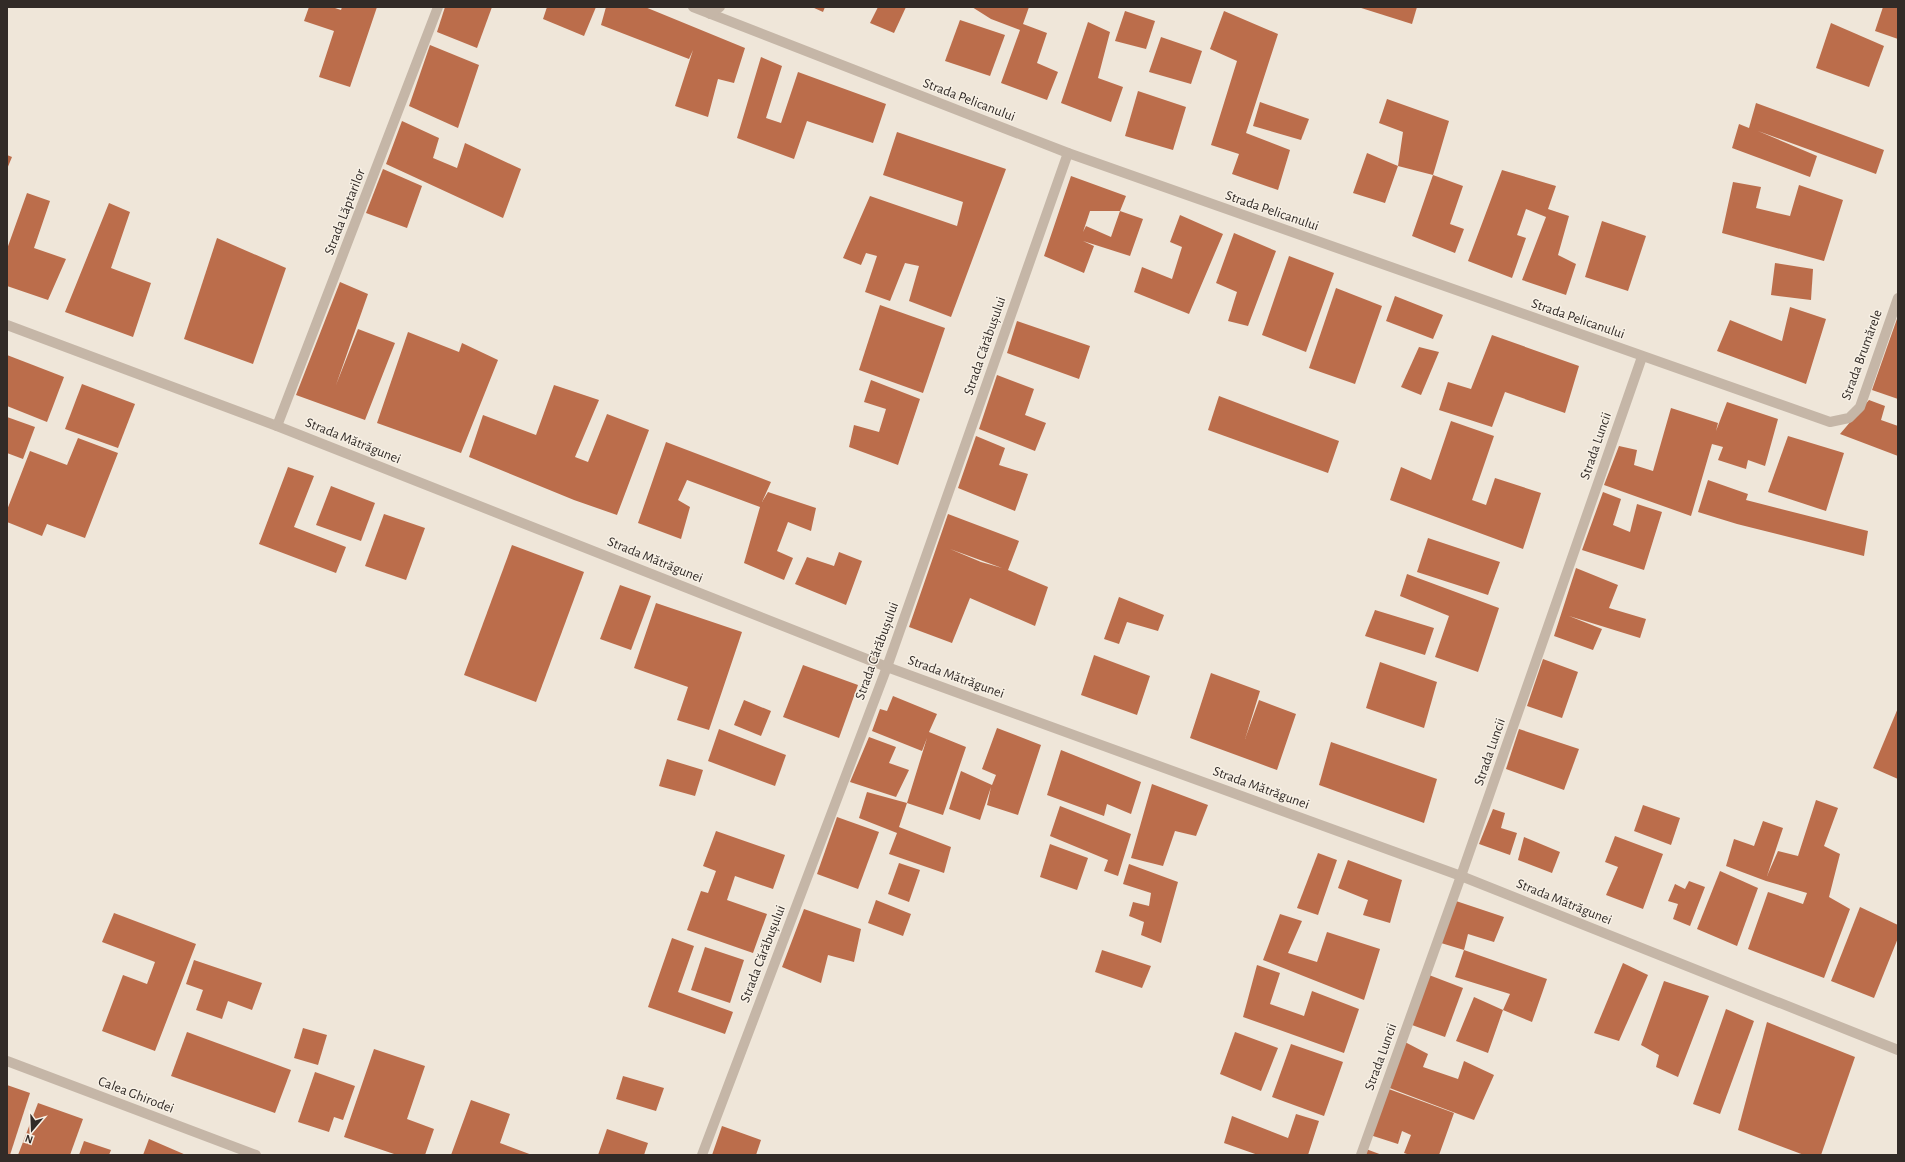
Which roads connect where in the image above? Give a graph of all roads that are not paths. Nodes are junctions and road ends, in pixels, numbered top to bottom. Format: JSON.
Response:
{"nodes":[{"id":1,"x":438,"y":7,"type":"edge"},
{"id":2,"x":692,"y":7,"type":"edge"},
{"id":3,"x":720,"y":7,"type":"edge"},
{"id":4,"x":710,"y":14,"type":"junction"},
{"id":5,"x":1068,"y":154,"type":"junction"},
{"id":6,"x":1898,"y":298,"type":"edge"},
{"id":7,"x":7,"y":325,"type":"edge"},
{"id":8,"x":1642,"y":357,"type":"junction"},
{"id":9,"x":1849,"y":418,"type":"joint"},
{"id":10,"x":277,"y":426,"type":"junction"},
{"id":11,"x":887,"y":667,"type":"junction"},
{"id":12,"x":1461,"y":876,"type":"junction"},
{"id":13,"x":1898,"y":1050,"type":"edge"},
{"id":14,"x":7,"y":1061,"type":"edge"},
{"id":15,"x":256,"y":1155,"type":"edge"},
{"id":16,"x":702,"y":1155,"type":"edge"},
{"id":17,"x":1361,"y":1155,"type":"edge"}],
"edges":[{"from":1,"to":10,"type":"street","name":"Strada Lăptarilor"},
{"from":2,"to":4,"type":"street","name":"Strada Pelicanului"},
{"from":3,"to":4,"type":"street"},
{"from":4,"to":5,"type":"street","name":"Strada Pelicanului"},
{"from":5,"to":8,"type":"street","name":"Strada Pelicanului"},
{"from":5,"to":11,"type":"street","name":"Strada Cărăbușului"},
{"from":6,"to":9,"type":"street","name":"Strada Brumărele"},
{"from":7,"to":10,"type":"street","name":"Strada Mătrăgunei"},
{"from":8,"to":9,"type":"street","name":"Strada Pelicanului"},
{"from":8,"to":12,"type":"street","name":"Strada Luncii"},
{"from":10,"to":11,"type":"street","name":"Strada Mătrăgunei"},
{"from":11,"to":12,"type":"street","name":"Strada Mătrăgunei"},
{"from":11,"to":16,"type":"street","name":"Strada Cărăbușului"},
{"from":12,"to":13,"type":"street","name":"Strada Mătrăgunei"},
{"from":12,"to":17,"type":"street","name":"Strada Luncii"},
{"from":14,"to":15,"type":"street","name":"Calea Ghirodei"}]}
